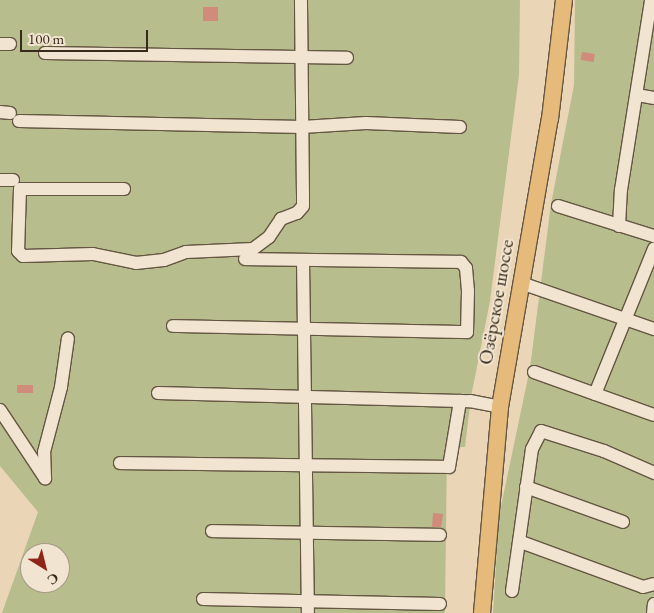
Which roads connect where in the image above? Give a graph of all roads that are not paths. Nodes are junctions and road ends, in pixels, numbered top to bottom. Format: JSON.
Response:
{"nodes":[{"id":1,"x":301,"y":0,"type":"edge"},
{"id":2,"x":564,"y":0,"type":"edge"},
{"id":3,"x":651,"y":0,"type":"edge"},
{"id":4,"x":45,"y":53,"type":"dead end"},
{"id":5,"x":302,"y":58,"type":"junction"},
{"id":6,"x":348,"y":58,"type":"dead end"},
{"id":7,"x":637,"y":95,"type":"junction"},
{"id":8,"x":654,"y":98,"type":"edge"},
{"id":9,"x":10,"y":116,"type":"edge"},
{"id":10,"x":302,"y":127,"type":"junction"},
{"id":11,"x":460,"y":128,"type":"dead end"},
{"id":12,"x":124,"y":189,"type":"dead end"},
{"id":13,"x":558,"y":206,"type":"dead end"},
{"id":14,"x":619,"y":226,"type":"junction"},
{"id":15,"x":654,"y":236,"type":"edge"},
{"id":16,"x":654,"y":248,"type":"edge"},
{"id":17,"x":245,"y":259,"type":"dead end"},
{"id":18,"x":303,"y":260,"type":"junction"},
{"id":19,"x":521,"y":283,"type":"junction"},
{"id":20,"x":626,"y":319,"type":"junction"},
{"id":21,"x":173,"y":326,"type":"dead end"},
{"id":22,"x":304,"y":328,"type":"junction"},
{"id":23,"x":654,"y":329,"type":"edge"},
{"id":24,"x":68,"y":338,"type":"dead end"},
{"id":25,"x":534,"y":372,"type":"dead end"},
{"id":26,"x":158,"y":393,"type":"dead end"},
{"id":27,"x":595,"y":394,"type":"junction"},
{"id":28,"x":305,"y":396,"type":"junction"},
{"id":29,"x":460,"y":401,"type":"junction"},
{"id":30,"x":500,"y":407,"type":"junction"},
{"id":31,"x":0,"y":410,"type":"edge"},
{"id":32,"x":654,"y":415,"type":"edge"},
{"id":33,"x":120,"y":463,"type":"dead end"},
{"id":34,"x":306,"y":466,"type":"junction"},
{"id":35,"x":654,"y":473,"type":"edge"},
{"id":36,"x":526,"y":487,"type":"junction"},
{"id":37,"x":624,"y":522,"type":"dead end"},
{"id":38,"x":212,"y":531,"type":"dead end"},
{"id":39,"x":307,"y":534,"type":"junction"},
{"id":40,"x":440,"y":535,"type":"dead end"},
{"id":41,"x":521,"y":542,"type":"junction"},
{"id":42,"x":654,"y":584,"type":"edge"},
{"id":43,"x":512,"y":591,"type":"dead end"},
{"id":44,"x":203,"y":599,"type":"dead end"},
{"id":45,"x":308,"y":600,"type":"junction"},
{"id":46,"x":440,"y":604,"type":"dead end"},
{"id":47,"x":654,"y":604,"type":"edge"},
{"id":48,"x":308,"y":613,"type":"edge"},
{"id":49,"x":482,"y":613,"type":"edge"},
{"id":50,"x":653,"y":613,"type":"edge"}],
"edges":[{"from":1,"to":5,"type":"street"},
{"from":2,"to":19,"type":"main road","name":"Озёрское шоссе"},
{"from":3,"to":7,"type":"street"},
{"from":4,"to":5,"type":"street"},
{"from":5,"to":6,"type":"street"},
{"from":5,"to":10,"type":"street"},
{"from":7,"to":8,"type":"street"},
{"from":7,"to":14,"type":"street"},
{"from":9,"to":10,"type":"street"},
{"from":10,"to":11,"type":"street"},
{"from":10,"to":12,"type":"street"},
{"from":13,"to":14,"type":"street"},
{"from":14,"to":15,"type":"street"},
{"from":16,"to":20,"type":"street"},
{"from":17,"to":18,"type":"street"},
{"from":18,"to":22,"type":"street"},
{"from":18,"to":22,"type":"street"},
{"from":19,"to":20,"type":"street"},
{"from":19,"to":30,"type":"main road","name":"Озёрское шоссе"},
{"from":20,"to":23,"type":"street"},
{"from":20,"to":27,"type":"street"},
{"from":21,"to":22,"type":"street"},
{"from":22,"to":28,"type":"street"},
{"from":24,"to":31,"type":"street"},
{"from":25,"to":27,"type":"street"},
{"from":26,"to":28,"type":"street"},
{"from":27,"to":32,"type":"street"},
{"from":28,"to":29,"type":"street"},
{"from":28,"to":34,"type":"street"},
{"from":29,"to":30,"type":"street"},
{"from":29,"to":34,"type":"street"},
{"from":30,"to":49,"type":"main road","name":"Озёрское шоссе"},
{"from":33,"to":34,"type":"street"},
{"from":34,"to":39,"type":"street"},
{"from":35,"to":36,"type":"street"},
{"from":36,"to":37,"type":"street"},
{"from":36,"to":41,"type":"street"},
{"from":38,"to":39,"type":"street"},
{"from":39,"to":40,"type":"street"},
{"from":39,"to":45,"type":"street"},
{"from":41,"to":42,"type":"street"},
{"from":41,"to":43,"type":"street"},
{"from":44,"to":45,"type":"street"},
{"from":45,"to":46,"type":"street"},
{"from":45,"to":48,"type":"street"},
{"from":47,"to":50,"type":"street"}]}
